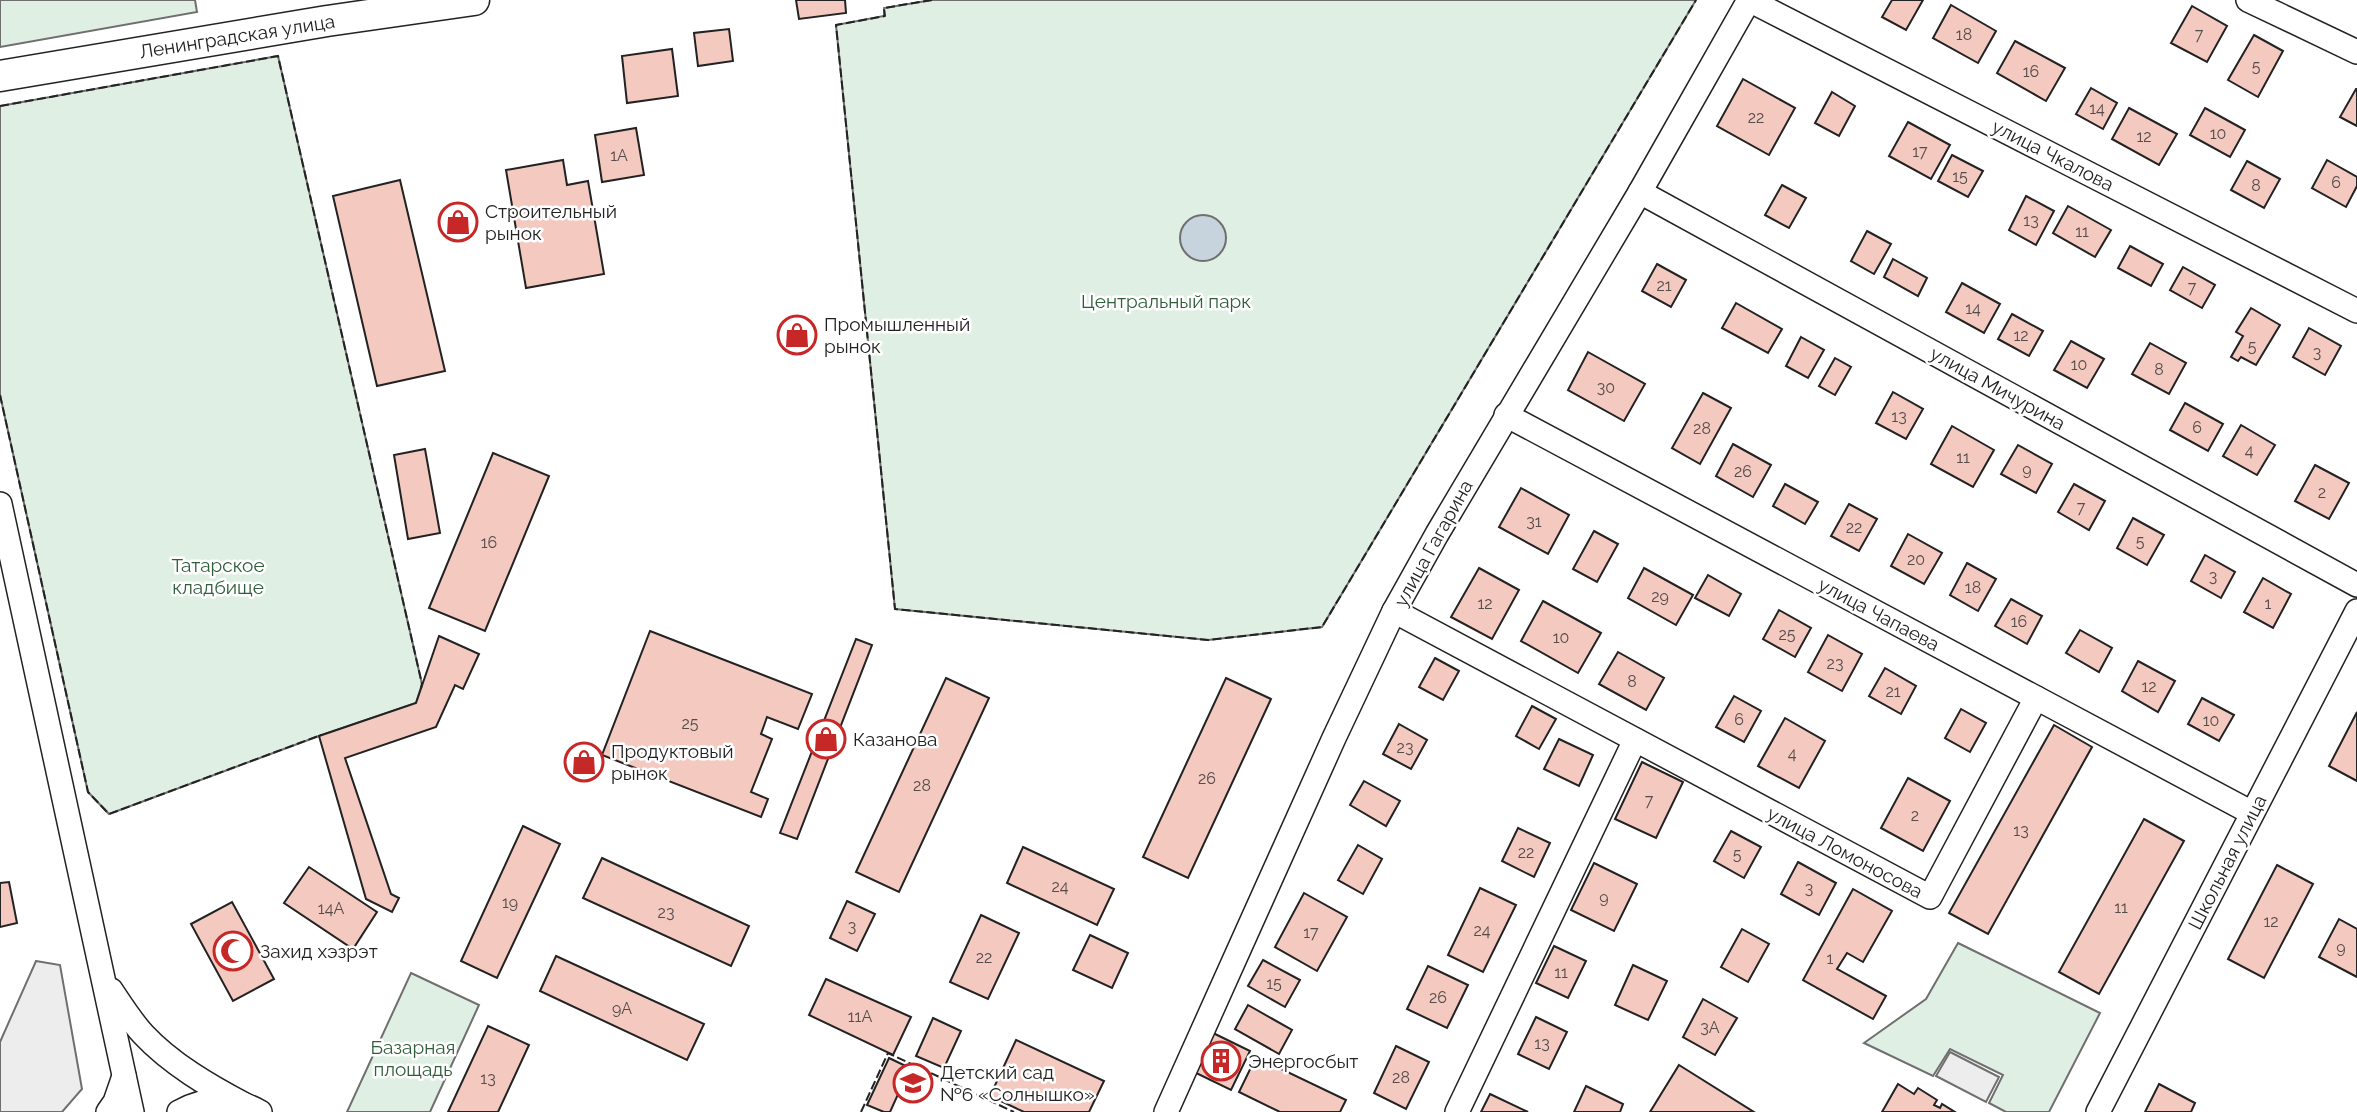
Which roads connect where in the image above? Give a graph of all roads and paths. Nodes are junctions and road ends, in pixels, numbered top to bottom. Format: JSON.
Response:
{"nodes":[{"id":1,"x":474,"y":0,"type":"edge"},
{"id":2,"x":1749,"y":0,"type":"edge"},
{"id":3,"x":2248,"y":0,"type":"edge"},
{"id":4,"x":2357,"y":52,"type":"edge"},
{"id":5,"x":0,"y":76,"type":"edge"},
{"id":6,"x":1640,"y":192,"type":"junction"},
{"id":7,"x":2357,"y":310,"type":"edge"},
{"id":8,"x":1506,"y":415,"type":"junction"},
{"id":9,"x":0,"y":504,"type":"edge"},
{"id":10,"x":2357,"y":585,"type":"edge"},
{"id":11,"x":1394,"y":611,"type":"junction"},
{"id":12,"x":2357,"y":611,"type":"edge"},
{"id":13,"x":2036,"y":698,"type":"junction"},
{"id":14,"x":1635,"y":740,"type":"junction"},
{"id":15,"x":2252,"y":813,"type":"junction"},
{"id":16,"x":103,"y":979,"type":"junction"},
{"id":17,"x":125,"y":1073,"type":"junction"},
{"id":18,"x":252,"y":1108,"type":"edge"},
{"id":19,"x":180,"y":1111,"type":"edge"},
{"id":20,"x":108,"y":1112,"type":"edge"},
{"id":21,"x":132,"y":1112,"type":"edge"},
{"id":22,"x":1166,"y":1112,"type":"edge"},
{"id":23,"x":1457,"y":1112,"type":"edge"},
{"id":24,"x":2098,"y":1112,"type":"edge"}],
"edges":[{"from":1,"to":5,"type":"main road","name":"Ленинградская улица"},
{"from":2,"to":6,"type":"street","name":"улица Гагарина"},
{"from":2,"to":7,"type":"street","name":"улица Чкалова"},
{"from":3,"to":4,"type":"street"},
{"from":6,"to":8,"type":"street","name":"улица Гагарина"},
{"from":6,"to":10,"type":"street","name":"улица Мичурина"},
{"from":8,"to":11,"type":"street","name":"улица Гагарина"},
{"from":8,"to":13,"type":"street","name":"улица Чапаева"},
{"from":9,"to":16,"type":"street"},
{"from":11,"to":14,"type":"street","name":"улица Ломоносова"},
{"from":11,"to":22,"type":"street","name":"улица Гагарина"},
{"from":12,"to":15,"type":"street","name":"Школьная улица"},
{"from":13,"to":14,"type":"street","name":"улица Ломоносова"},
{"from":13,"to":15,"type":"street","name":"улица Чапаева"},
{"from":14,"to":23,"type":"street"},
{"from":15,"to":24,"type":"street","name":"Школьная улица"},
{"from":16,"to":17,"type":"street"},
{"from":16,"to":18,"type":"street"},
{"from":17,"to":20,"type":"street"},
{"from":17,"to":21,"type":"street"},
{"from":18,"to":19,"type":"street"}]}
